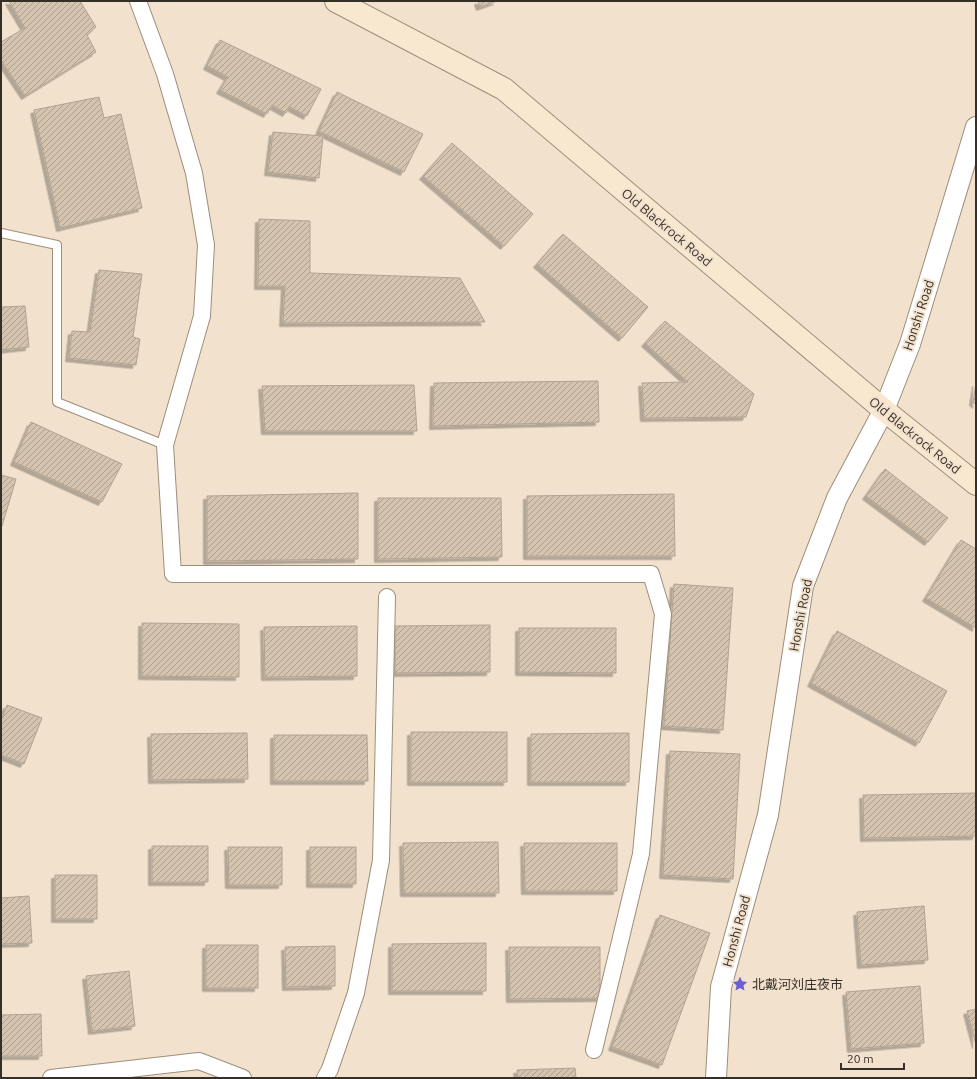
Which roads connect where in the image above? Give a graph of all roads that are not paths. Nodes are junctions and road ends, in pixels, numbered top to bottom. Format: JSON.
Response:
{"nodes":[{"id":1,"x":138,"y":1,"type":"edge"},
{"id":2,"x":336,"y":1,"type":"edge"},
{"id":3,"x":976,"y":127,"type":"edge"},
{"id":4,"x":1,"y":234,"type":"edge"},
{"id":5,"x":884,"y":410,"type":"junction"},
{"id":6,"x":166,"y":445,"type":"junction"},
{"id":7,"x":976,"y":484,"type":"edge"},
{"id":8,"x":387,"y":597,"type":"dead end"},
{"id":9,"x":594,"y":1050,"type":"dead end"},
{"id":10,"x":51,"y":1078,"type":"edge"},
{"id":11,"x":243,"y":1078,"type":"edge"},
{"id":12,"x":326,"y":1078,"type":"edge"},
{"id":13,"x":716,"y":1078,"type":"edge"}],
"edges":[{"from":1,"to":6,"type":"street"},
{"from":2,"to":5,"type":"main road","name":"Old Blackrock Road"},
{"from":3,"to":5,"type":"street","name":"Honshi Road"},
{"from":4,"to":6,"type":"lane"},
{"from":5,"to":7,"type":"main road","name":"Old Blackrock Road"},
{"from":5,"to":13,"type":"street","name":"Honshi Road"},
{"from":6,"to":9,"type":"street"},
{"from":8,"to":12,"type":"street"},
{"from":10,"to":11,"type":"street"}]}
